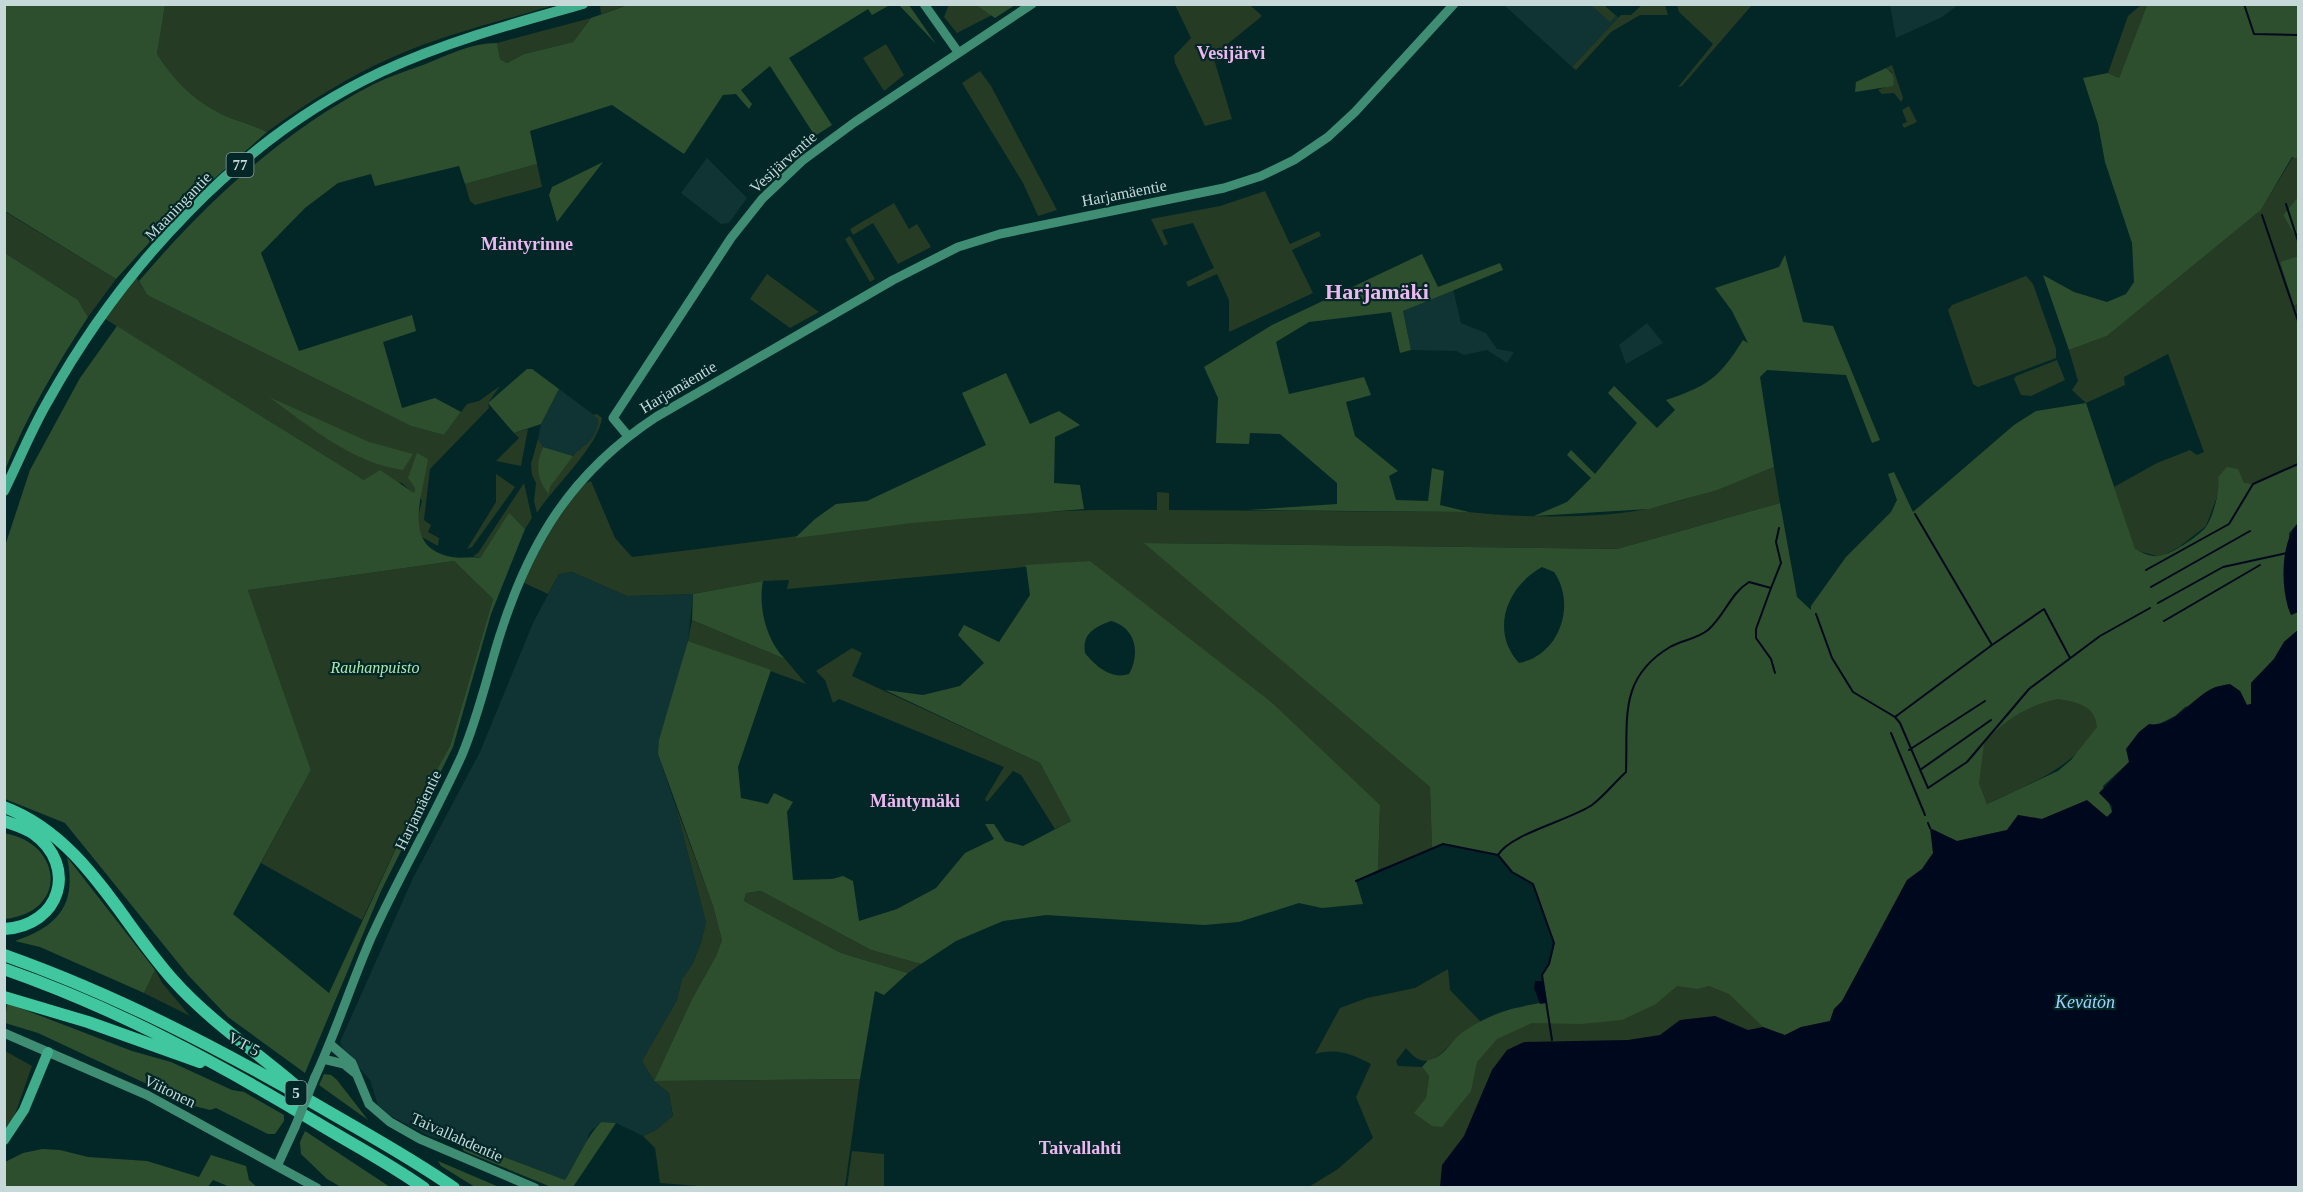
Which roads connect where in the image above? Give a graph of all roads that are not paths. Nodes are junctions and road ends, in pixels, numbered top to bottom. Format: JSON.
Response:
{"nodes":[{"id":1,"x":583,"y":4,"type":"edge"},
{"id":2,"x":924,"y":4,"type":"edge"},
{"id":3,"x":1032,"y":4,"type":"edge"},
{"id":4,"x":1454,"y":4,"type":"edge"},
{"id":5,"x":958,"y":52,"type":"junction"},
{"id":6,"x":628,"y":436,"type":"junction"},
{"id":7,"x":14,"y":471,"type":"junction"},
{"id":8,"x":4,"y":491,"type":"edge"},
{"id":9,"x":4,"y":499,"type":"edge"},
{"id":10,"x":4,"y":807,"type":"edge"},
{"id":11,"x":4,"y":821,"type":"edge"},
{"id":12,"x":4,"y":929,"type":"edge"},
{"id":13,"x":4,"y":955,"type":"edge"},
{"id":14,"x":4,"y":969,"type":"edge"},
{"id":15,"x":4,"y":998,"type":"edge"},
{"id":16,"x":4,"y":1033,"type":"edge"},
{"id":17,"x":330,"y":1044,"type":"junction"},
{"id":18,"x":48,"y":1052,"type":"junction"},
{"id":19,"x":323,"y":1059,"type":"junction"},
{"id":20,"x":357,"y":1074,"type":"junction"},
{"id":21,"x":241,"y":1077,"type":"junction"},
{"id":22,"x":318,"y":1106,"type":"junction"},
{"id":23,"x":4,"y":1140,"type":"edge"},
{"id":24,"x":278,"y":1164,"type":"junction"},
{"id":25,"x":317,"y":1188,"type":"edge"},
{"id":26,"x":424,"y":1188,"type":"edge"},
{"id":27,"x":454,"y":1188,"type":"edge"},
{"id":28,"x":535,"y":1188,"type":"edge"}],
"edges":[{"from":1,"to":7,"type":"main road","name":"Maaningantie","number":"77"},
{"from":2,"to":5,"type":"street"},
{"from":3,"to":5,"type":"street","name":"Vesijärventie"},
{"from":4,"to":6,"type":"street","name":"Harjamäentie"},
{"from":5,"to":6,"type":"street","name":"Vesijärventie"},
{"from":6,"to":17,"type":"street","name":"Harjamäentie"},
{"from":7,"to":8,"type":"main road","name":"Maaningantie","number":"77"},
{"from":7,"to":9,"type":"main road","name":"Maaningantie","number":"77"},
{"from":10,"to":22,"type":"highway"},
{"from":11,"to":12,"type":"highway"},
{"from":13,"to":22,"type":"highway","name":"VT 5","number":"5"},
{"from":14,"to":21,"type":"highway","name":"VT 5","number":"5"},
{"from":15,"to":21,"type":"highway"},
{"from":16,"to":18,"type":"street","name":"Viitonen"},
{"from":17,"to":19,"type":"street","name":"Harjamäentie"},
{"from":17,"to":20,"type":"street","name":"Taivallahdentie"},
{"from":18,"to":23,"type":"main road"},
{"from":18,"to":24,"type":"street","name":"Viitonen"},
{"from":19,"to":20,"type":"street"},
{"from":19,"to":24,"type":"street","name":"Harjamäentie","bridge":true},
{"from":20,"to":28,"type":"street","name":"Taivallahdentie"},
{"from":21,"to":26,"type":"highway","name":"VT 5","number":"5"},
{"from":22,"to":27,"type":"highway","name":"VT 5","number":"5"},
{"from":24,"to":25,"type":"street","name":"Viitonen"}]}
